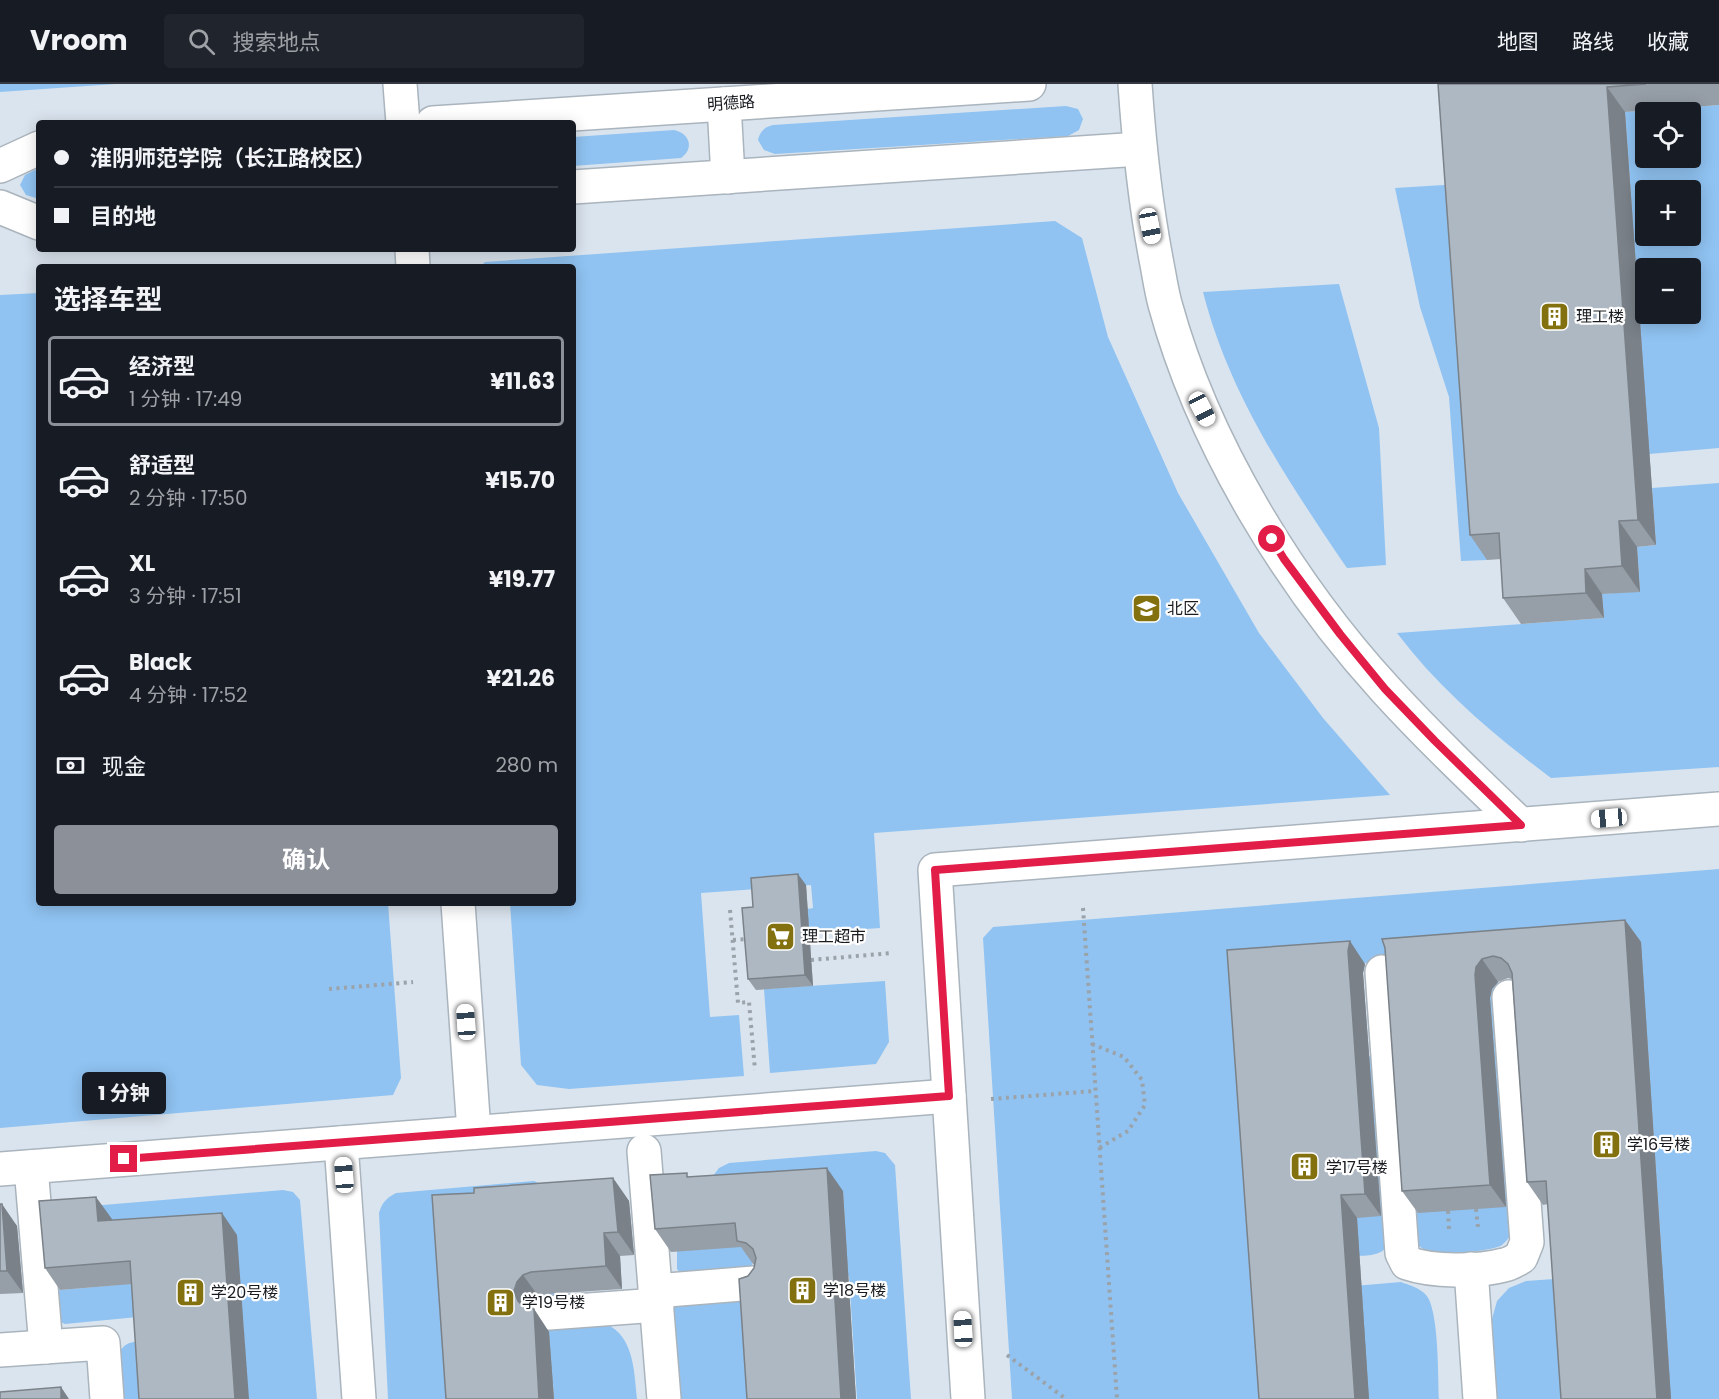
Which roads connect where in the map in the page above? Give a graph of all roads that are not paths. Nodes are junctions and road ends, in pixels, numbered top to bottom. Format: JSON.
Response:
{"nodes":[{"id":1,"x":400,"y":84,"type":"edge"},
{"id":2,"x":1029,"y":84,"type":"edge"},
{"id":3,"x":1135,"y":84,"type":"edge"},
{"id":4,"x":724,"y":104,"type":"junction"},
{"id":5,"x":403,"y":120,"type":"edge"},
{"id":6,"x":479,"y":120,"type":"edge"},
{"id":7,"x":36,"y":149,"type":"edge"},
{"id":8,"x":1140,"y":149,"type":"junction"},
{"id":9,"x":0,"y":166,"type":"edge"},
{"id":10,"x":728,"y":177,"type":"junction"},
{"id":11,"x":576,"y":187,"type":"edge"},
{"id":12,"x":0,"y":207,"type":"edge"},
{"id":13,"x":36,"y":222,"type":"edge"},
{"id":14,"x":1719,"y":809,"type":"edge"},
{"id":15,"x":1521,"y":825,"type":"junction"},
{"id":16,"x":458,"y":906,"type":"edge"},
{"id":17,"x":1382,"y":972,"type":"dead end"},
{"id":18,"x":1509,"y":998,"type":"edge"},
{"id":19,"x":965,"y":1098,"type":"junction"},
{"id":20,"x":474,"y":1132,"type":"junction"},
{"id":21,"x":341,"y":1143,"type":"junction"},
{"id":22,"x":644,"y":1151,"type":"dead end"},
{"id":23,"x":15,"y":1168,"type":"edge"},
{"id":24,"x":1471,"y":1269,"type":"junction"},
{"id":25,"x":754,"y":1283,"type":"edge"},
{"id":26,"x":656,"y":1298,"type":"junction"},
{"id":27,"x":549,"y":1313,"type":"edge"},
{"id":28,"x":46,"y":1347,"type":"junction"},
{"id":29,"x":0,"y":1350,"type":"edge"},
{"id":30,"x":107,"y":1399,"type":"edge"},
{"id":31,"x":359,"y":1399,"type":"edge"},
{"id":32,"x":664,"y":1399,"type":"edge"},
{"id":33,"x":968,"y":1399,"type":"edge"},
{"id":34,"x":1480,"y":1399,"type":"edge"}],
"edges":[{"from":1,"to":5,"type":"lane"},
{"from":2,"to":4,"type":"lane","name":"明德路"},
{"from":3,"to":8,"type":"lane"},
{"from":4,"to":6,"type":"lane","name":"明德路"},
{"from":4,"to":10,"type":"lane"},
{"from":7,"to":9,"type":"lane"},
{"from":8,"to":10,"type":"lane"},
{"from":8,"to":15,"type":"lane"},
{"from":10,"to":11,"type":"lane"},
{"from":12,"to":13,"type":"lane"},
{"from":14,"to":15,"type":"lane"},
{"from":15,"to":19,"type":"lane"},
{"from":16,"to":20,"type":"lane"},
{"from":17,"to":24,"type":"lane"},
{"from":18,"to":24,"type":"lane"},
{"from":19,"to":20,"type":"lane"},
{"from":19,"to":33,"type":"lane"},
{"from":20,"to":21,"type":"lane"},
{"from":21,"to":23,"type":"lane"},
{"from":21,"to":31,"type":"lane"},
{"from":22,"to":26,"type":"lane"},
{"from":23,"to":28,"type":"lane"},
{"from":24,"to":34,"type":"lane"},
{"from":25,"to":26,"type":"lane"},
{"from":26,"to":27,"type":"lane"},
{"from":26,"to":32,"type":"lane"},
{"from":28,"to":29,"type":"lane"},
{"from":28,"to":30,"type":"lane"}]}
